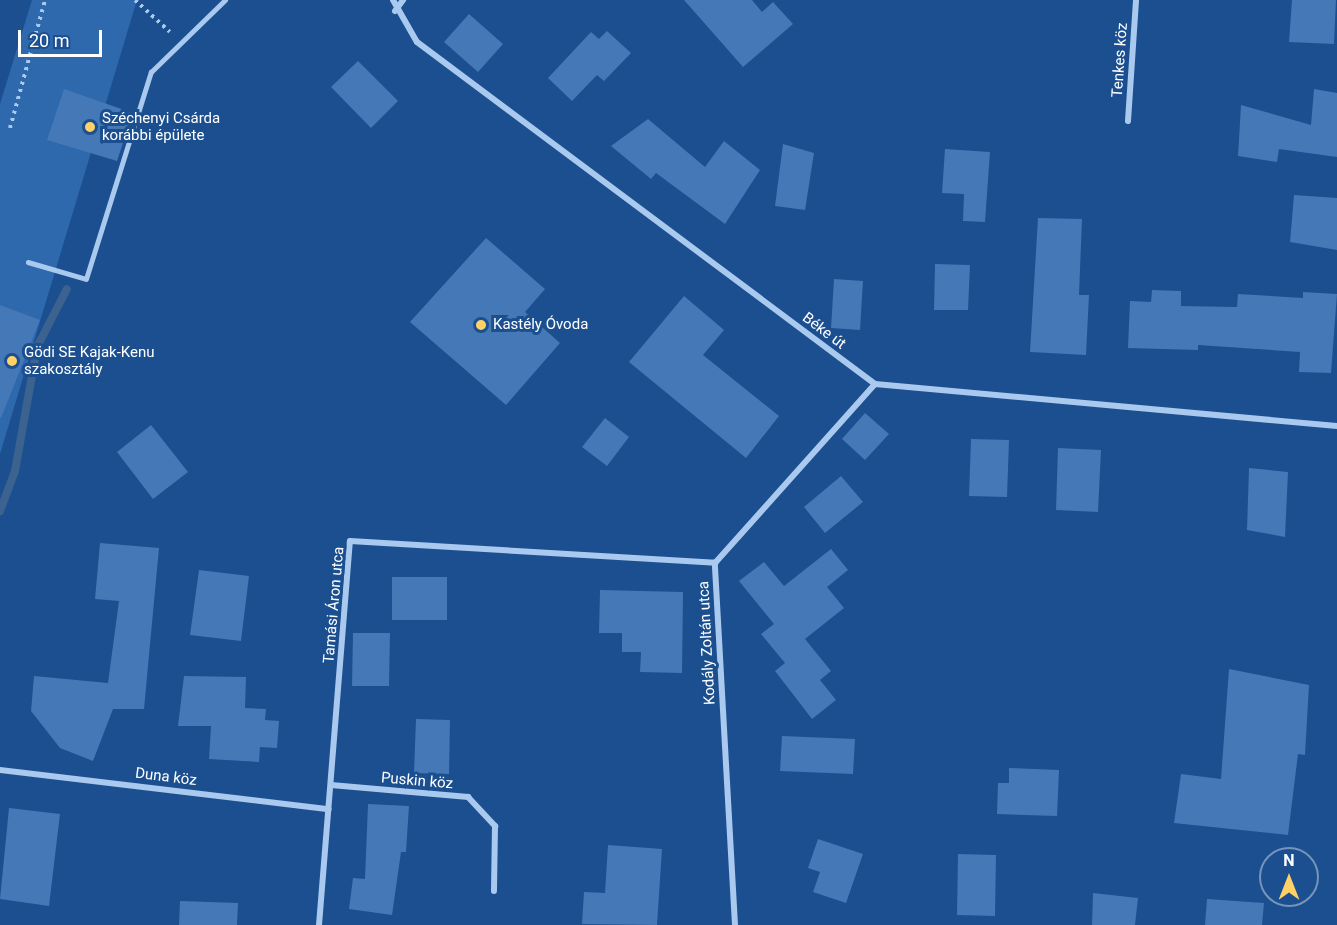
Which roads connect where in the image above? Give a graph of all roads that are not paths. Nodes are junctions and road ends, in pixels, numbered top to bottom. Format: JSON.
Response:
{"nodes":[{"id":1,"x":225,"y":0,"type":"edge"},
{"id":2,"x":393,"y":0,"type":"edge"},
{"id":3,"x":403,"y":0,"type":"edge"},
{"id":4,"x":1136,"y":0,"type":"edge"},
{"id":5,"x":395,"y":11,"type":"junction"},
{"id":6,"x":1128,"y":121,"type":"dead end"},
{"id":7,"x":28,"y":262,"type":"dead end"},
{"id":8,"x":875,"y":384,"type":"junction"},
{"id":9,"x":1337,"y":426,"type":"edge"},
{"id":10,"x":715,"y":562,"type":"junction"},
{"id":11,"x":0,"y":770,"type":"edge"},
{"id":12,"x":331,"y":785,"type":"junction"},
{"id":13,"x":329,"y":808,"type":"junction"},
{"id":14,"x":494,"y":891,"type":"dead end"},
{"id":15,"x":319,"y":925,"type":"edge"},
{"id":16,"x":735,"y":925,"type":"edge"}],
"edges":[{"from":1,"to":7,"type":"lane"},
{"from":2,"to":5,"type":"street"},
{"from":3,"to":5,"type":"street"},
{"from":4,"to":6,"type":"street","name":"Tenkes köz"},
{"from":5,"to":8,"type":"street","name":"Béke út"},
{"from":8,"to":9,"type":"street"},
{"from":8,"to":10,"type":"street","name":"Kodály Zoltán utca"},
{"from":10,"to":12,"type":"street","name":"Tamási Áron utca"},
{"from":10,"to":16,"type":"street","name":"Kodály Zoltán utca"},
{"from":11,"to":13,"type":"street","name":"Duna köz"},
{"from":12,"to":13,"type":"street","name":"Tamási Áron utca"},
{"from":12,"to":14,"type":"street","name":"Puskin köz"},
{"from":13,"to":15,"type":"street","name":"Tamási Áron utca"}]}
